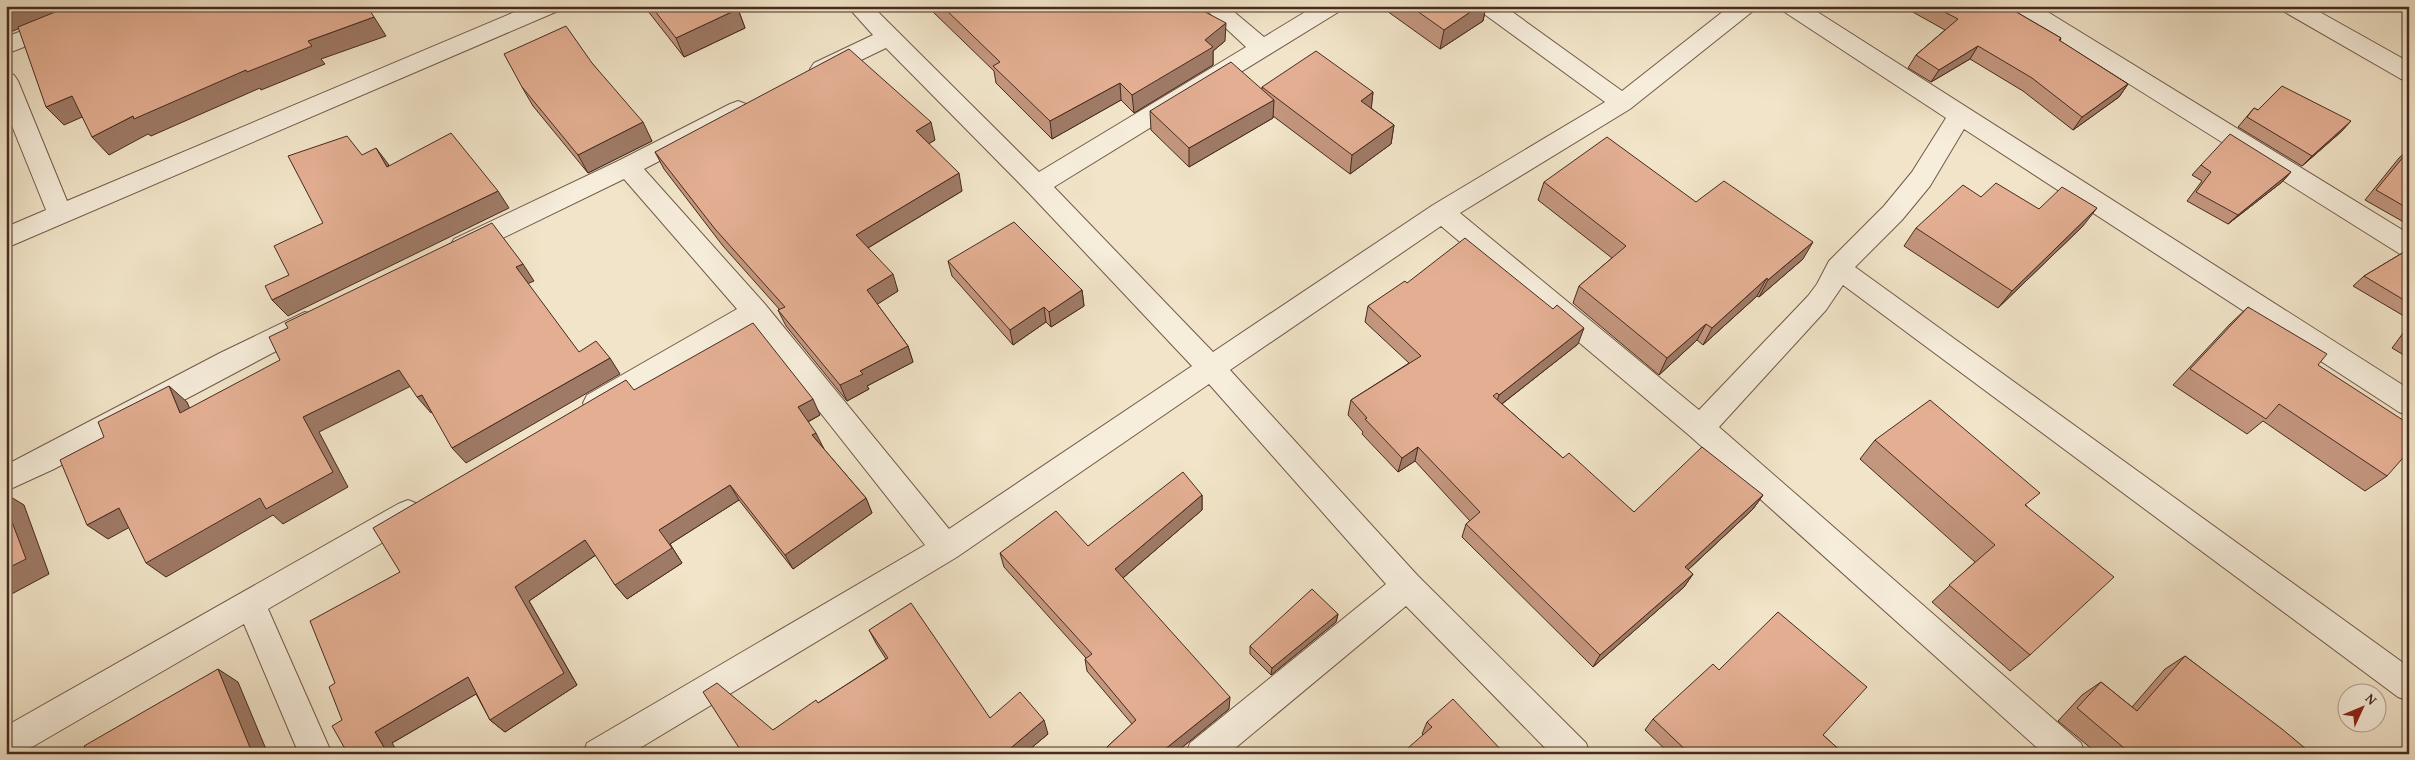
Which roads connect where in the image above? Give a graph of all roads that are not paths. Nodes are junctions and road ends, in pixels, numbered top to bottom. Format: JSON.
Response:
{"nodes":[{"id":1,"x":108,"y":6,"type":"edge"},
{"id":2,"x":550,"y":6,"type":"edge"},
{"id":3,"x":858,"y":6,"type":"edge"},
{"id":4,"x":1213,"y":6,"type":"edge"},
{"id":5,"x":1332,"y":6,"type":"edge"},
{"id":6,"x":1488,"y":6,"type":"edge"},
{"id":7,"x":1745,"y":6,"type":"edge"},
{"id":8,"x":1791,"y":6,"type":"edge"},
{"id":9,"x":2021,"y":6,"type":"edge"},
{"id":10,"x":2291,"y":6,"type":"edge"},
{"id":11,"x":888,"y":37,"type":"junction"},
{"id":12,"x":6,"y":46,"type":"edge"},
{"id":13,"x":1263,"y":48,"type":"junction"},
{"id":14,"x":2408,"y":72,"type":"edge"},
{"id":15,"x":798,"y":80,"type":"edge"},
{"id":16,"x":6,"y":81,"type":"edge"},
{"id":17,"x":762,"y":98,"type":"edge"},
{"id":18,"x":1622,"y":103,"type":"junction"},
{"id":19,"x":1960,"y":115,"type":"junction"},
{"id":20,"x":627,"y":167,"type":"junction"},
{"id":21,"x":1037,"y":185,"type":"junction"},
{"id":22,"x":1442,"y":212,"type":"junction"},
{"id":23,"x":60,"y":215,"type":"junction"},
{"id":24,"x":6,"y":238,"type":"edge"},
{"id":25,"x":2409,"y":247,"type":"edge"},
{"id":26,"x":442,"y":257,"type":"edge"},
{"id":27,"x":1838,"y":268,"type":"junction"},
{"id":28,"x":755,"y":311,"type":"junction"},
{"id":29,"x":327,"y":312,"type":"edge"},
{"id":30,"x":1212,"y":368,"type":"junction"},
{"id":31,"x":2409,"y":404,"type":"edge"},
{"id":32,"x":576,"y":415,"type":"edge"},
{"id":33,"x":1700,"y":428,"type":"junction"},
{"id":34,"x":6,"y":479,"type":"edge"},
{"id":35,"x":430,"y":500,"type":"edge"},
{"id":36,"x":946,"y":548,"type":"junction"},
{"id":37,"x":1407,"y":586,"type":"junction"},
{"id":38,"x":251,"y":605,"type":"junction"},
{"id":39,"x":2409,"y":686,"type":"edge"},
{"id":40,"x":6,"y":744,"type":"edge"},
{"id":41,"x":316,"y":754,"type":"edge"},
{"id":42,"x":599,"y":754,"type":"edge"},
{"id":43,"x":1202,"y":754,"type":"edge"},
{"id":44,"x":1574,"y":754,"type":"edge"},
{"id":45,"x":2069,"y":754,"type":"edge"}],
"edges":[{"from":1,"to":12,"type":"street"},
{"from":2,"to":23,"type":"street"},
{"from":3,"to":11,"type":"street"},
{"from":4,"to":13,"type":"street"},
{"from":5,"to":13,"type":"street"},
{"from":6,"to":18,"type":"street"},
{"from":7,"to":18,"type":"street"},
{"from":8,"to":19,"type":"street"},
{"from":9,"to":25,"type":"street"},
{"from":10,"to":14,"type":"street"},
{"from":11,"to":15,"type":"street"},
{"from":11,"to":21,"type":"street"},
{"from":13,"to":21,"type":"street"},
{"from":16,"to":23,"type":"street"},
{"from":17,"to":20,"type":"street"},
{"from":18,"to":22,"type":"street"},
{"from":19,"to":27,"type":"street"},
{"from":19,"to":31,"type":"street"},
{"from":20,"to":26,"type":"street"},
{"from":20,"to":28,"type":"street"},
{"from":21,"to":30,"type":"street"},
{"from":22,"to":30,"type":"street"},
{"from":22,"to":33,"type":"street"},
{"from":23,"to":24,"type":"street"},
{"from":27,"to":33,"type":"street"},
{"from":27,"to":39,"type":"street"},
{"from":28,"to":32,"type":"street"},
{"from":28,"to":36,"type":"street"},
{"from":29,"to":34,"type":"street"},
{"from":30,"to":36,"type":"street"},
{"from":30,"to":37,"type":"street"},
{"from":33,"to":45,"type":"street"},
{"from":35,"to":38,"type":"street"},
{"from":36,"to":42,"type":"street"},
{"from":37,"to":43,"type":"street"},
{"from":37,"to":44,"type":"street"},
{"from":38,"to":40,"type":"street"},
{"from":38,"to":41,"type":"street"}]}
